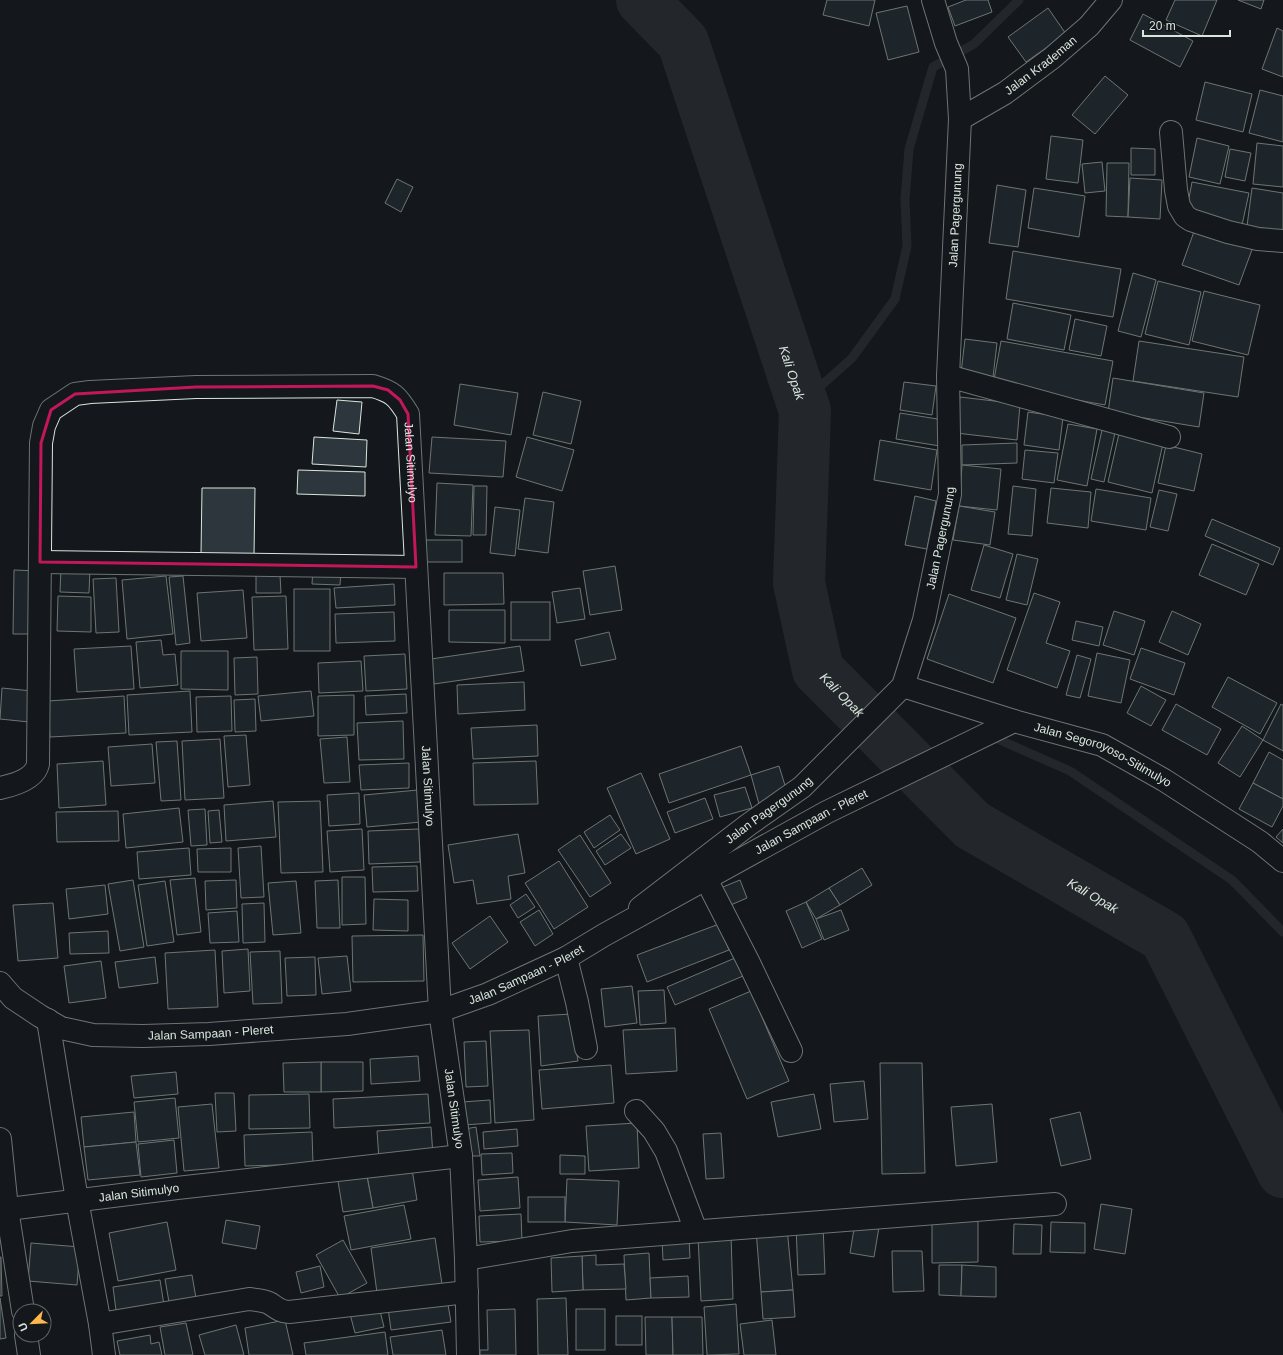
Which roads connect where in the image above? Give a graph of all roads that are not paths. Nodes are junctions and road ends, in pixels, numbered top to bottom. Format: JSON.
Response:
{"nodes":[{"id":1,"x":932,"y":0,"type":"edge"},
{"id":2,"x":1111,"y":0,"type":"edge"},
{"id":3,"x":960,"y":119,"type":"junction"},
{"id":4,"x":1171,"y":132,"type":"dead end"},
{"id":5,"x":1283,"y":241,"type":"edge"},
{"id":6,"x":948,"y":376,"type":"junction"},
{"id":7,"x":1169,"y":437,"type":"dead end"},
{"id":8,"x":40,"y":562,"type":"junction"},
{"id":9,"x":416,"y":567,"type":"junction"},
{"id":10,"x":903,"y":686,"type":"junction"},
{"id":11,"x":1014,"y":721,"type":"junction"},
{"id":12,"x":0,"y":788,"type":"edge"},
{"id":13,"x":1283,"y":861,"type":"edge"},
{"id":14,"x":706,"y":879,"type":"junction"},
{"id":15,"x":604,"y":935,"type":"junction"},
{"id":16,"x":566,"y":958,"type":"junction"},
{"id":17,"x":0,"y":983,"type":"edge"},
{"id":18,"x":440,"y":1011,"type":"junction"},
{"id":19,"x":48,"y":1020,"type":"junction"},
{"id":20,"x":586,"y":1048,"type":"dead end"},
{"id":21,"x":791,"y":1051,"type":"dead end"},
{"id":22,"x":636,"y":1111,"type":"dead end"},
{"id":23,"x":0,"y":1140,"type":"edge"},
{"id":24,"x":461,"y":1156,"type":"junction"},
{"id":25,"x":77,"y":1200,"type":"junction"},
{"id":26,"x":1055,"y":1204,"type":"dead end"},
{"id":27,"x":3,"y":1209,"type":"edge"},
{"id":28,"x":696,"y":1231,"type":"junction"},
{"id":29,"x":466,"y":1258,"type":"junction"},
{"id":30,"x":467,"y":1292,"type":"junction"},
{"id":31,"x":21,"y":1303,"type":"edge"},
{"id":32,"x":100,"y":1324,"type":"junction"},
{"id":33,"x":27,"y":1343,"type":"edge"},
{"id":34,"x":29,"y":1355,"type":"edge"},
{"id":35,"x":104,"y":1355,"type":"edge"},
{"id":36,"x":468,"y":1355,"type":"edge"}],
"edges":[{"from":1,"to":3,"type":"street","name":"Jalan Pagergunung"},
{"from":2,"to":3,"type":"street","name":"Jalan Krademan"},
{"from":3,"to":6,"type":"street","name":"Jalan Pagergunung"},
{"from":4,"to":5,"type":"street"},
{"from":6,"to":7,"type":"street"},
{"from":6,"to":10,"type":"street","name":"Jalan Pagergunung"},
{"from":8,"to":9,"type":"street"},
{"from":8,"to":9,"type":"street","name":"Jalan Sitimulyo"},
{"from":8,"to":12,"type":"street"},
{"from":9,"to":18,"type":"street","name":"Jalan Sitimulyo"},
{"from":10,"to":11,"type":"street","name":"Jalan Segoroyoso-Sitimulyo"},
{"from":10,"to":15,"type":"street","name":"Jalan Pagergunung"},
{"from":11,"to":13,"type":"street","name":"Jalan Segoroyoso-Sitimulyo"},
{"from":11,"to":14,"type":"street","name":"Jalan Sampaan - Pleret"},
{"from":14,"to":15,"type":"street","name":"Jalan Sampaan - Pleret"},
{"from":14,"to":21,"type":"street"},
{"from":15,"to":16,"type":"street","name":"Jalan Sampaan - Pleret"},
{"from":16,"to":18,"type":"street","name":"Jalan Sampaan - Pleret"},
{"from":16,"to":20,"type":"street"},
{"from":17,"to":19,"type":"street","name":"Jalan Sampaan - Pleret"},
{"from":18,"to":19,"type":"street","name":"Jalan Sampaan - Pleret"},
{"from":18,"to":24,"type":"street","name":"Jalan Sitimulyo"},
{"from":19,"to":25,"type":"street"},
{"from":22,"to":28,"type":"street"},
{"from":23,"to":27,"type":"street"},
{"from":24,"to":25,"type":"street","name":"Jalan Sitimulyo"},
{"from":24,"to":29,"type":"street","name":"Jalan Sitimulyo"},
{"from":25,"to":27,"type":"street","name":"Jalan Sitimulyo"},
{"from":25,"to":32,"type":"street"},
{"from":26,"to":28,"type":"street"},
{"from":27,"to":31,"type":"street"},
{"from":28,"to":29,"type":"street"},
{"from":29,"to":30,"type":"street","name":"Jalan Sitimulyo"},
{"from":30,"to":32,"type":"street"},
{"from":30,"to":36,"type":"street","name":"Jalan Sitimulyo"},
{"from":32,"to":35,"type":"street"},
{"from":33,"to":34,"type":"street"}]}
